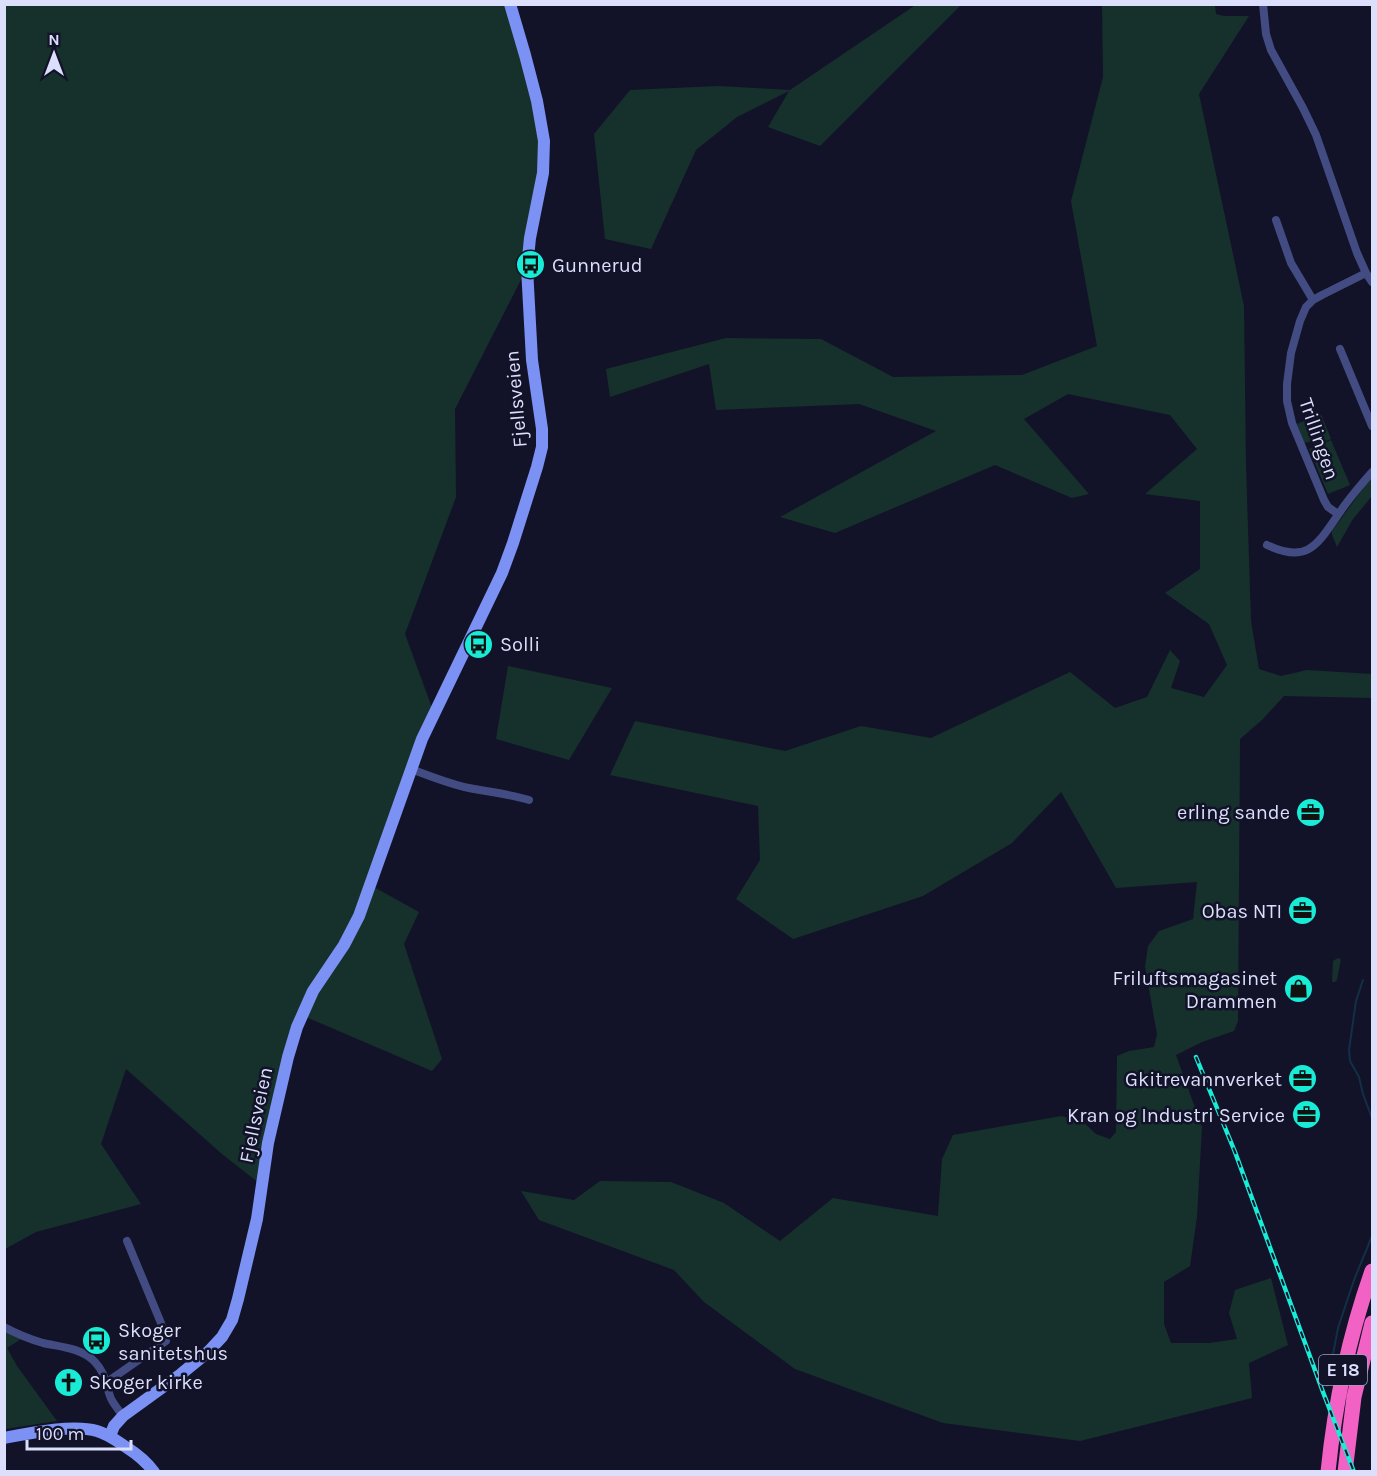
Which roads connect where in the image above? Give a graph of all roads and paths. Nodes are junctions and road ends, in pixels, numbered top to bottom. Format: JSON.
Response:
{"nodes":[{"id":1,"x":510,"y":4,"type":"edge"},
{"id":2,"x":1263,"y":4,"type":"edge"},
{"id":3,"x":1276,"y":220,"type":"dead end"},
{"id":4,"x":1366,"y":273,"type":"junction"},
{"id":5,"x":1372,"y":282,"type":"edge"},
{"id":6,"x":1313,"y":300,"type":"junction"},
{"id":7,"x":1340,"y":349,"type":"dead end"},
{"id":8,"x":1372,"y":426,"type":"edge"},
{"id":9,"x":1372,"y":472,"type":"edge"},
{"id":10,"x":1338,"y":514,"type":"junction"},
{"id":11,"x":1267,"y":545,"type":"dead end"},
{"id":12,"x":411,"y":769,"type":"junction"},
{"id":13,"x":529,"y":800,"type":"dead end"},
{"id":14,"x":127,"y":1241,"type":"dead end"},
{"id":15,"x":1372,"y":1271,"type":"edge"},
{"id":16,"x":1372,"y":1323,"type":"edge"},
{"id":17,"x":4,"y":1327,"type":"edge"},
{"id":18,"x":107,"y":1382,"type":"junction"},
{"id":19,"x":123,"y":1416,"type":"junction"},
{"id":20,"x":110,"y":1436,"type":"junction"},
{"id":21,"x":4,"y":1438,"type":"edge"},
{"id":22,"x":154,"y":1472,"type":"edge"},
{"id":23,"x":1328,"y":1472,"type":"edge"},
{"id":24,"x":1345,"y":1472,"type":"edge"}],
"edges":[{"from":1,"to":12,"type":"main road","name":"Fjellsveien"},
{"from":2,"to":4,"type":"street"},
{"from":3,"to":6,"type":"street"},
{"from":4,"to":5,"type":"street"},
{"from":4,"to":6,"type":"street"},
{"from":6,"to":10,"type":"street","name":"Trillingen"},
{"from":7,"to":8,"type":"street"},
{"from":9,"to":10,"type":"street"},
{"from":10,"to":11,"type":"street"},
{"from":12,"to":13,"type":"street"},
{"from":12,"to":19,"type":"main road","name":"Fjellsveien"},
{"from":14,"to":18,"type":"street"},
{"from":15,"to":23,"type":"highway","number":"E 18"},
{"from":16,"to":24,"type":"highway","number":"E 18"},
{"from":17,"to":18,"type":"street"},
{"from":18,"to":19,"type":"street"},
{"from":19,"to":20,"type":"main road","name":"Fjellsveien"},
{"from":20,"to":21,"type":"main road"},
{"from":20,"to":22,"type":"main road"}]}
